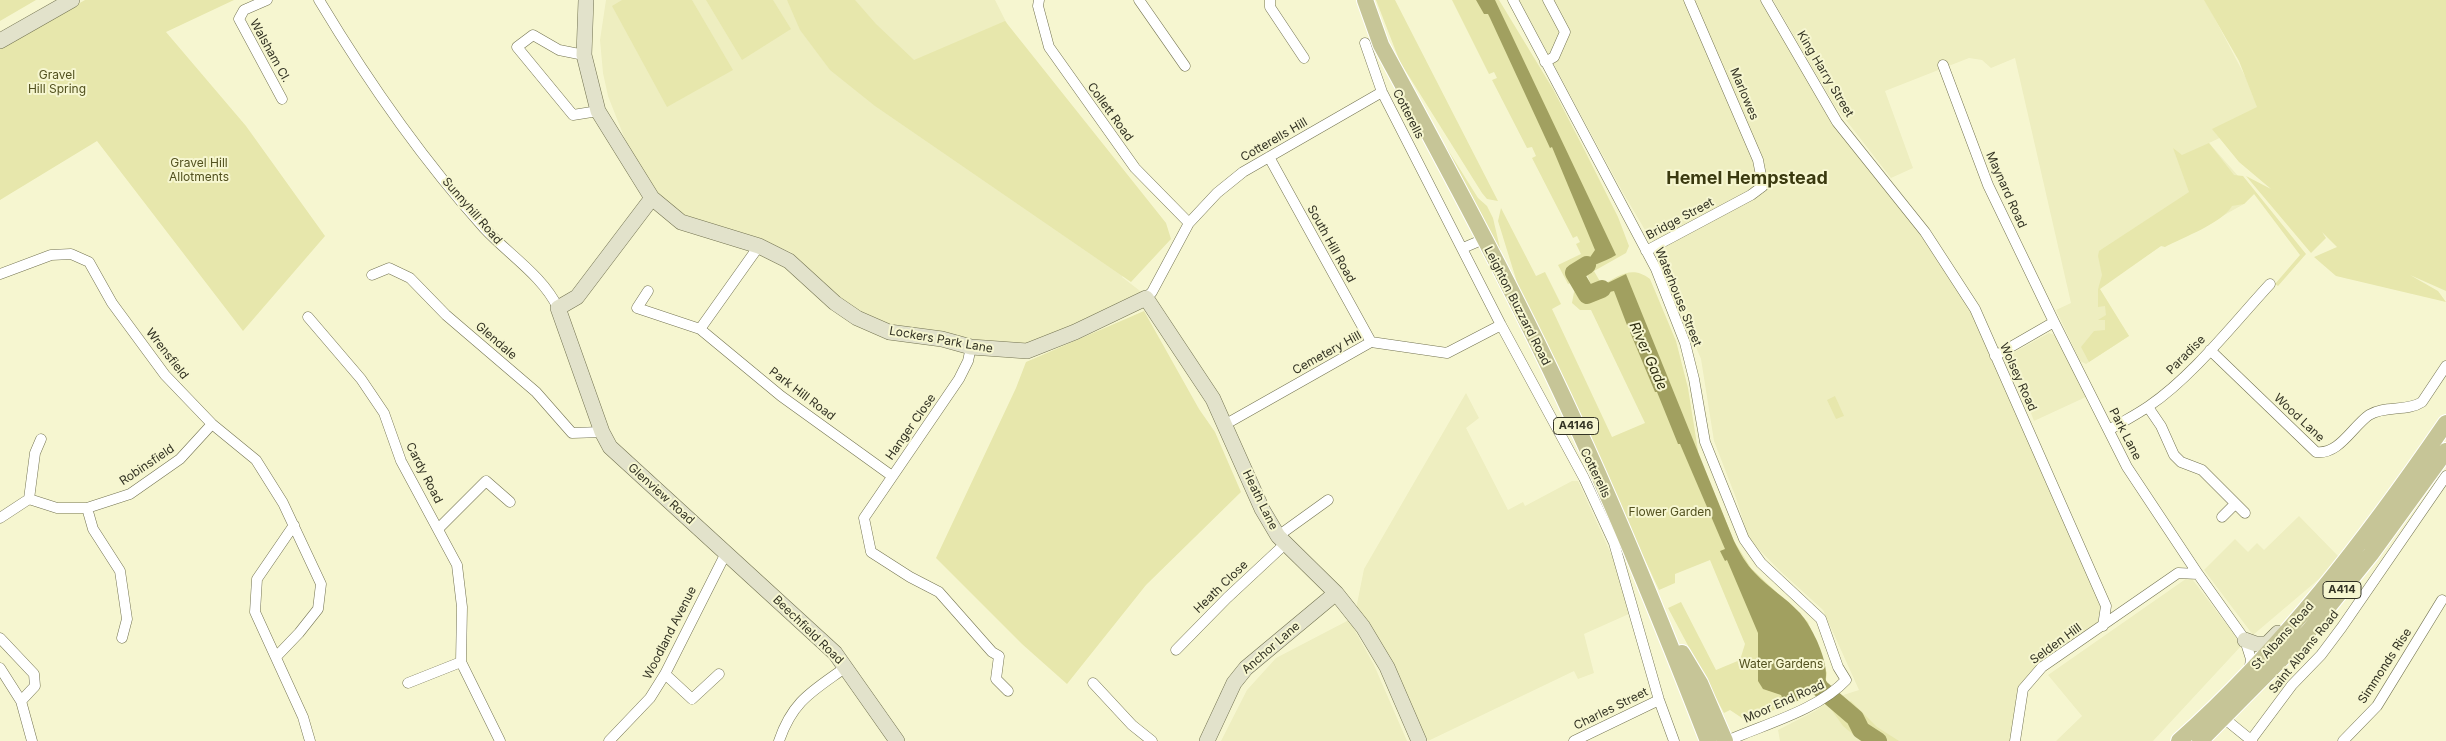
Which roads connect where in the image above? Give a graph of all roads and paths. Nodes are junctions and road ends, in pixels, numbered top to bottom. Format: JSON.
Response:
{"nodes":[{"id":1,"x":72,"y":0,"type":"edge"},
{"id":2,"x":266,"y":0,"type":"edge"},
{"id":3,"x":319,"y":0,"type":"edge"},
{"id":4,"x":586,"y":0,"type":"edge"},
{"id":5,"x":1039,"y":0,"type":"edge"},
{"id":6,"x":1139,"y":0,"type":"edge"},
{"id":7,"x":1365,"y":0,"type":"edge"},
{"id":8,"x":1513,"y":0,"type":"edge"},
{"id":9,"x":1548,"y":0,"type":"edge"},
{"id":10,"x":1689,"y":0,"type":"edge"},
{"id":11,"x":1766,"y":0,"type":"edge"},
{"id":12,"x":1270,"y":4,"type":"edge"},
{"id":13,"x":0,"y":41,"type":"edge"},
{"id":14,"x":1365,"y":43,"type":"dead end"},
{"id":15,"x":584,"y":55,"type":"junction"},
{"id":16,"x":1304,"y":58,"type":"dead end"},
{"id":17,"x":1546,"y":62,"type":"junction"},
{"id":18,"x":1943,"y":65,"type":"dead end"},
{"id":19,"x":1185,"y":66,"type":"dead end"},
{"id":20,"x":1382,"y":92,"type":"junction"},
{"id":21,"x":282,"y":99,"type":"dead end"},
{"id":22,"x":598,"y":111,"type":"junction"},
{"id":23,"x":1269,"y":157,"type":"junction"},
{"id":24,"x":1867,"y":158,"type":"joint"},
{"id":25,"x":1751,"y":195,"type":"joint"},
{"id":26,"x":652,"y":198,"type":"junction"},
{"id":27,"x":1189,"y":223,"type":"junction"},
{"id":28,"x":1484,"y":239,"type":"junction"},
{"id":29,"x":759,"y":246,"type":"junction"},
{"id":30,"x":1463,"y":248,"type":"junction"},
{"id":31,"x":1646,"y":250,"type":"junction"},
{"id":32,"x":0,"y":274,"type":"edge"},
{"id":33,"x":372,"y":276,"type":"dead end"},
{"id":34,"x":2270,"y":284,"type":"dead end"},
{"id":35,"x":648,"y":291,"type":"dead end"},
{"id":36,"x":1146,"y":298,"type":"junction"},
{"id":37,"x":558,"y":308,"type":"junction"},
{"id":38,"x":308,"y":317,"type":"dead end"},
{"id":39,"x":2054,"y":322,"type":"junction"},
{"id":40,"x":1501,"y":325,"type":"junction"},
{"id":41,"x":700,"y":329,"type":"junction"},
{"id":42,"x":1371,"y":342,"type":"junction"},
{"id":43,"x":971,"y":347,"type":"junction"},
{"id":44,"x":2210,"y":350,"type":"junction"},
{"id":45,"x":1995,"y":356,"type":"junction"},
{"id":46,"x":2446,"y":366,"type":"edge"},
{"id":47,"x":2148,"y":407,"type":"junction"},
{"id":48,"x":2446,"y":423,"type":"edge"},
{"id":49,"x":212,"y":424,"type":"junction"},
{"id":50,"x":1226,"y":424,"type":"junction"},
{"id":51,"x":2109,"y":430,"type":"junction"},
{"id":52,"x":602,"y":432,"type":"junction"},
{"id":53,"x":41,"y":439,"type":"dead end"},
{"id":54,"x":2446,"y":451,"type":"edge"},
{"id":55,"x":892,"y":476,"type":"junction"},
{"id":56,"x":2444,"y":484,"type":"edge"},
{"id":57,"x":29,"y":499,"type":"junction"},
{"id":58,"x":1328,"y":500,"type":"dead end"},
{"id":59,"x":510,"y":502,"type":"dead end"},
{"id":60,"x":2236,"y":504,"type":"junction"},
{"id":61,"x":87,"y":508,"type":"junction"},
{"id":62,"x":2245,"y":513,"type":"dead end"},
{"id":63,"x":2222,"y":517,"type":"dead end"},
{"id":64,"x":0,"y":518,"type":"edge"},
{"id":65,"x":294,"y":525,"type":"junction"},
{"id":66,"x":439,"y":528,"type":"junction"},
{"id":67,"x":1281,"y":540,"type":"junction"},
{"id":68,"x":726,"y":553,"type":"junction"},
{"id":69,"x":2184,"y":553,"type":"junction"},
{"id":70,"x":2178,"y":572,"type":"junction"},
{"id":71,"x":2198,"y":574,"type":"junction"},
{"id":72,"x":1336,"y":593,"type":"junction"},
{"id":73,"x":2442,"y":600,"type":"dead end"},
{"id":74,"x":2106,"y":606,"type":"junction"},
{"id":75,"x":2309,"y":608,"type":"junction"},
{"id":76,"x":2126,"y":610,"type":"junction"},
{"id":77,"x":1660,"y":616,"type":"junction"},
{"id":78,"x":2103,"y":626,"type":"junction"},
{"id":79,"x":0,"y":638,"type":"edge"},
{"id":80,"x":122,"y":638,"type":"dead end"},
{"id":81,"x":2246,"y":640,"type":"junction"},
{"id":82,"x":1176,"y":650,"type":"dead end"},
{"id":83,"x":276,"y":657,"type":"junction"},
{"id":84,"x":461,"y":662,"type":"junction"},
{"id":85,"x":846,"y":667,"type":"junction"},
{"id":86,"x":0,"y":668,"type":"edge"},
{"id":87,"x":665,"y":674,"type":"junction"},
{"id":88,"x":719,"y":674,"type":"dead end"},
{"id":89,"x":2249,"y":674,"type":"junction"},
{"id":90,"x":1846,"y":680,"type":"joint"},
{"id":91,"x":408,"y":683,"type":"dead end"},
{"id":92,"x":1093,"y":683,"type":"dead end"},
{"id":93,"x":1008,"y":690,"type":"dead end"},
{"id":94,"x":2233,"y":690,"type":"junction"},
{"id":95,"x":1659,"y":700,"type":"junction"},
{"id":96,"x":21,"y":701,"type":"junction"},
{"id":97,"x":2225,"y":719,"type":"junction"},
{"id":98,"x":32,"y":741,"type":"edge"},
{"id":99,"x":310,"y":741,"type":"edge"},
{"id":100,"x":500,"y":741,"type":"edge"},
{"id":101,"x":609,"y":741,"type":"edge"},
{"id":102,"x":779,"y":741,"type":"edge"},
{"id":103,"x":896,"y":741,"type":"edge"},
{"id":104,"x":1152,"y":741,"type":"edge"},
{"id":105,"x":1208,"y":741,"type":"edge"},
{"id":106,"x":1419,"y":741,"type":"edge"},
{"id":107,"x":1574,"y":741,"type":"edge"},
{"id":108,"x":1674,"y":741,"type":"edge"},
{"id":109,"x":1708,"y":741,"type":"edge"},
{"id":110,"x":1726,"y":741,"type":"edge"},
{"id":111,"x":2015,"y":741,"type":"edge"},
{"id":112,"x":2179,"y":741,"type":"edge"},
{"id":113,"x":2191,"y":741,"type":"edge"},
{"id":114,"x":2200,"y":741,"type":"edge"},
{"id":115,"x":2251,"y":741,"type":"edge"},
{"id":116,"x":2343,"y":741,"type":"edge"}],
"edges":[{"from":1,"to":13,"type":"street"},
{"from":2,"to":21,"type":"street","name":"Walsham Cl."},
{"from":3,"to":37,"type":"street","name":"Sunnyhill Road"},
{"from":4,"to":15,"type":"street","name":"Lockers Park Lane"},
{"from":5,"to":27,"type":"street","name":"Collett Road"},
{"from":6,"to":19,"type":"street"},
{"from":7,"to":28,"type":"main road","name":"Leighton Buzzard Road","number":"A4146"},
{"from":8,"to":17,"type":"street","name":"Waterhouse Street"},
{"from":9,"to":17,"type":"street"},
{"from":10,"to":25,"type":"street","name":"Marlowes"},
{"from":11,"to":24,"type":"street","name":"King Harry Street"},
{"from":12,"to":16,"type":"street"},
{"from":14,"to":20,"type":"street","name":"Cotterells"},
{"from":15,"to":22,"type":"street","name":"Lockers Park Lane"},
{"from":15,"to":22,"type":"street"},
{"from":17,"to":31,"type":"street","name":"Waterhouse Street"},
{"from":18,"to":39,"type":"street","name":"Maynard Road"},
{"from":20,"to":23,"type":"street","name":"Cotterells Hill"},
{"from":20,"to":30,"type":"street","name":"Cotterells"},
{"from":22,"to":26,"type":"street","name":"Lockers Park Lane"},
{"from":23,"to":27,"type":"street","name":"Cotterells Hill"},
{"from":23,"to":42,"type":"street","name":"South Hill Road"},
{"from":24,"to":45,"type":"street","name":"Wolsey Road"},
{"from":25,"to":31,"type":"street","name":"Bridge Street"},
{"from":26,"to":29,"type":"street","name":"Lockers Park Lane"},
{"from":26,"to":37,"type":"street"},
{"from":27,"to":36,"type":"street"},
{"from":28,"to":30,"type":"street"},
{"from":28,"to":77,"type":"main road","name":"Leighton Buzzard Road","number":"A4146"},
{"from":29,"to":41,"type":"street"},
{"from":29,"to":43,"type":"street","name":"Lockers Park Lane"},
{"from":30,"to":40,"type":"street","name":"Cotterells"},
{"from":31,"to":90,"type":"street","name":"Waterhouse Street"},
{"from":32,"to":49,"type":"street","name":"Wrensfield"},
{"from":33,"to":52,"type":"street","name":"Glendale"},
{"from":34,"to":44,"type":"street","name":"Paradise"},
{"from":35,"to":41,"type":"street","name":"Park Hill Road"},
{"from":36,"to":43,"type":"street","name":"Lockers Park Lane"},
{"from":36,"to":50,"type":"street","name":"Heath Lane"},
{"from":37,"to":52,"type":"street","name":"Sunnyhill Road"},
{"from":38,"to":66,"type":"street","name":"Cardy Road"},
{"from":39,"to":45,"type":"street"},
{"from":39,"to":51,"type":"street","name":"Park Lane"},
{"from":40,"to":42,"type":"street","name":"Cemetery Hill"},
{"from":40,"to":95,"type":"street","name":"Cotterells"},
{"from":41,"to":55,"type":"street","name":"Park Hill Road"},
{"from":42,"to":50,"type":"street","name":"Cemetery Hill"},
{"from":43,"to":55,"type":"street","name":"Hanger Close"},
{"from":44,"to":46,"type":"street","name":"Wood Lane"},
{"from":44,"to":47,"type":"street","name":"Paradise"},
{"from":45,"to":74,"type":"street","name":"Wolsey Road"},
{"from":47,"to":51,"type":"street","name":"Paradise"},
{"from":47,"to":60,"type":"street"},
{"from":48,"to":75,"type":"main road","name":"St Albans Road","number":"A414"},
{"from":49,"to":61,"type":"street","name":"Robinsfield"},
{"from":49,"to":65,"type":"street","name":"Wrensfield"},
{"from":50,"to":67,"type":"street","name":"Heath Lane"},
{"from":51,"to":69,"type":"street","name":"Park Lane"},
{"from":52,"to":68,"type":"street","name":"Glenview Road"},
{"from":53,"to":57,"type":"street"},
{"from":54,"to":97,"type":"main road","name":"St Albans Road","number":"A414"},
{"from":55,"to":93,"type":"street","name":"Hanger Close"},
{"from":56,"to":115,"type":"street","name":"Saint Albans Road"},
{"from":57,"to":61,"type":"street","name":"Robinsfield"},
{"from":57,"to":64,"type":"street"},
{"from":58,"to":67,"type":"street","name":"Heath Close"},
{"from":59,"to":66,"type":"street"},
{"from":60,"to":62,"type":"street"},
{"from":60,"to":63,"type":"street"},
{"from":61,"to":80,"type":"street"},
{"from":65,"to":83,"type":"street"},
{"from":65,"to":83,"type":"street","name":"Wrensfield"},
{"from":66,"to":84,"type":"street","name":"Cardy Road"},
{"from":67,"to":72,"type":"street","name":"Heath Lane"},
{"from":67,"to":82,"type":"street","name":"Heath Close"},
{"from":68,"to":85,"type":"street","name":"Beechfield Road"},
{"from":68,"to":87,"type":"street","name":"Woodland Avenue"},
{"from":69,"to":70,"type":"street"},
{"from":69,"to":71,"type":"street","name":"Park Lane"},
{"from":70,"to":71,"type":"street"},
{"from":70,"to":76,"type":"street","name":"Selden Hill"},
{"from":71,"to":81,"type":"street","name":"Park Lane"},
{"from":72,"to":105,"type":"street","name":"Anchor Lane"},
{"from":72,"to":106,"type":"street","name":"Heath Lane"},
{"from":73,"to":116,"type":"street","name":"Simmonds Rise"},
{"from":74,"to":76,"type":"street"},
{"from":74,"to":78,"type":"street"},
{"from":75,"to":81,"type":"street"},
{"from":75,"to":89,"type":"main road","name":"St Albans Road","number":"A414"},
{"from":76,"to":78,"type":"street","name":"Selden Hill"},
{"from":77,"to":109,"type":"main road","name":"Leighton Buzzard Road","number":"A4146"},
{"from":77,"to":110,"type":"main road","name":"Leighton Buzzard Road","number":"A4146"},
{"from":78,"to":111,"type":"street","name":"Selden Hill"},
{"from":79,"to":96,"type":"street"},
{"from":81,"to":89,"type":"street"},
{"from":83,"to":99,"type":"street"},
{"from":84,"to":91,"type":"street"},
{"from":84,"to":100,"type":"street","name":"Cardy Road"},
{"from":85,"to":102,"type":"street"},
{"from":85,"to":103,"type":"street","name":"Beechfield Road"},
{"from":86,"to":96,"type":"street"},
{"from":87,"to":88,"type":"street"},
{"from":87,"to":101,"type":"street","name":"Woodland Avenue"},
{"from":89,"to":94,"type":"main road","name":"St Albans Road","number":"A414"},
{"from":90,"to":110,"type":"street","name":"Moor End Road"},
{"from":92,"to":104,"type":"street"},
{"from":94,"to":97,"type":"main road","number":"A414"},
{"from":94,"to":112,"type":"main road","name":"St Albans Road","number":"A414"},
{"from":95,"to":107,"type":"street","name":"Charles Street"},
{"from":95,"to":108,"type":"street","name":"Cotterells"},
{"from":96,"to":98,"type":"street"},
{"from":97,"to":113,"type":"main road","number":"A414"},
{"from":97,"to":114,"type":"main road","name":"St Albans Road","number":"A414"},
{"from":97,"to":115,"type":"street","name":"Saint Albans Road"}]}
